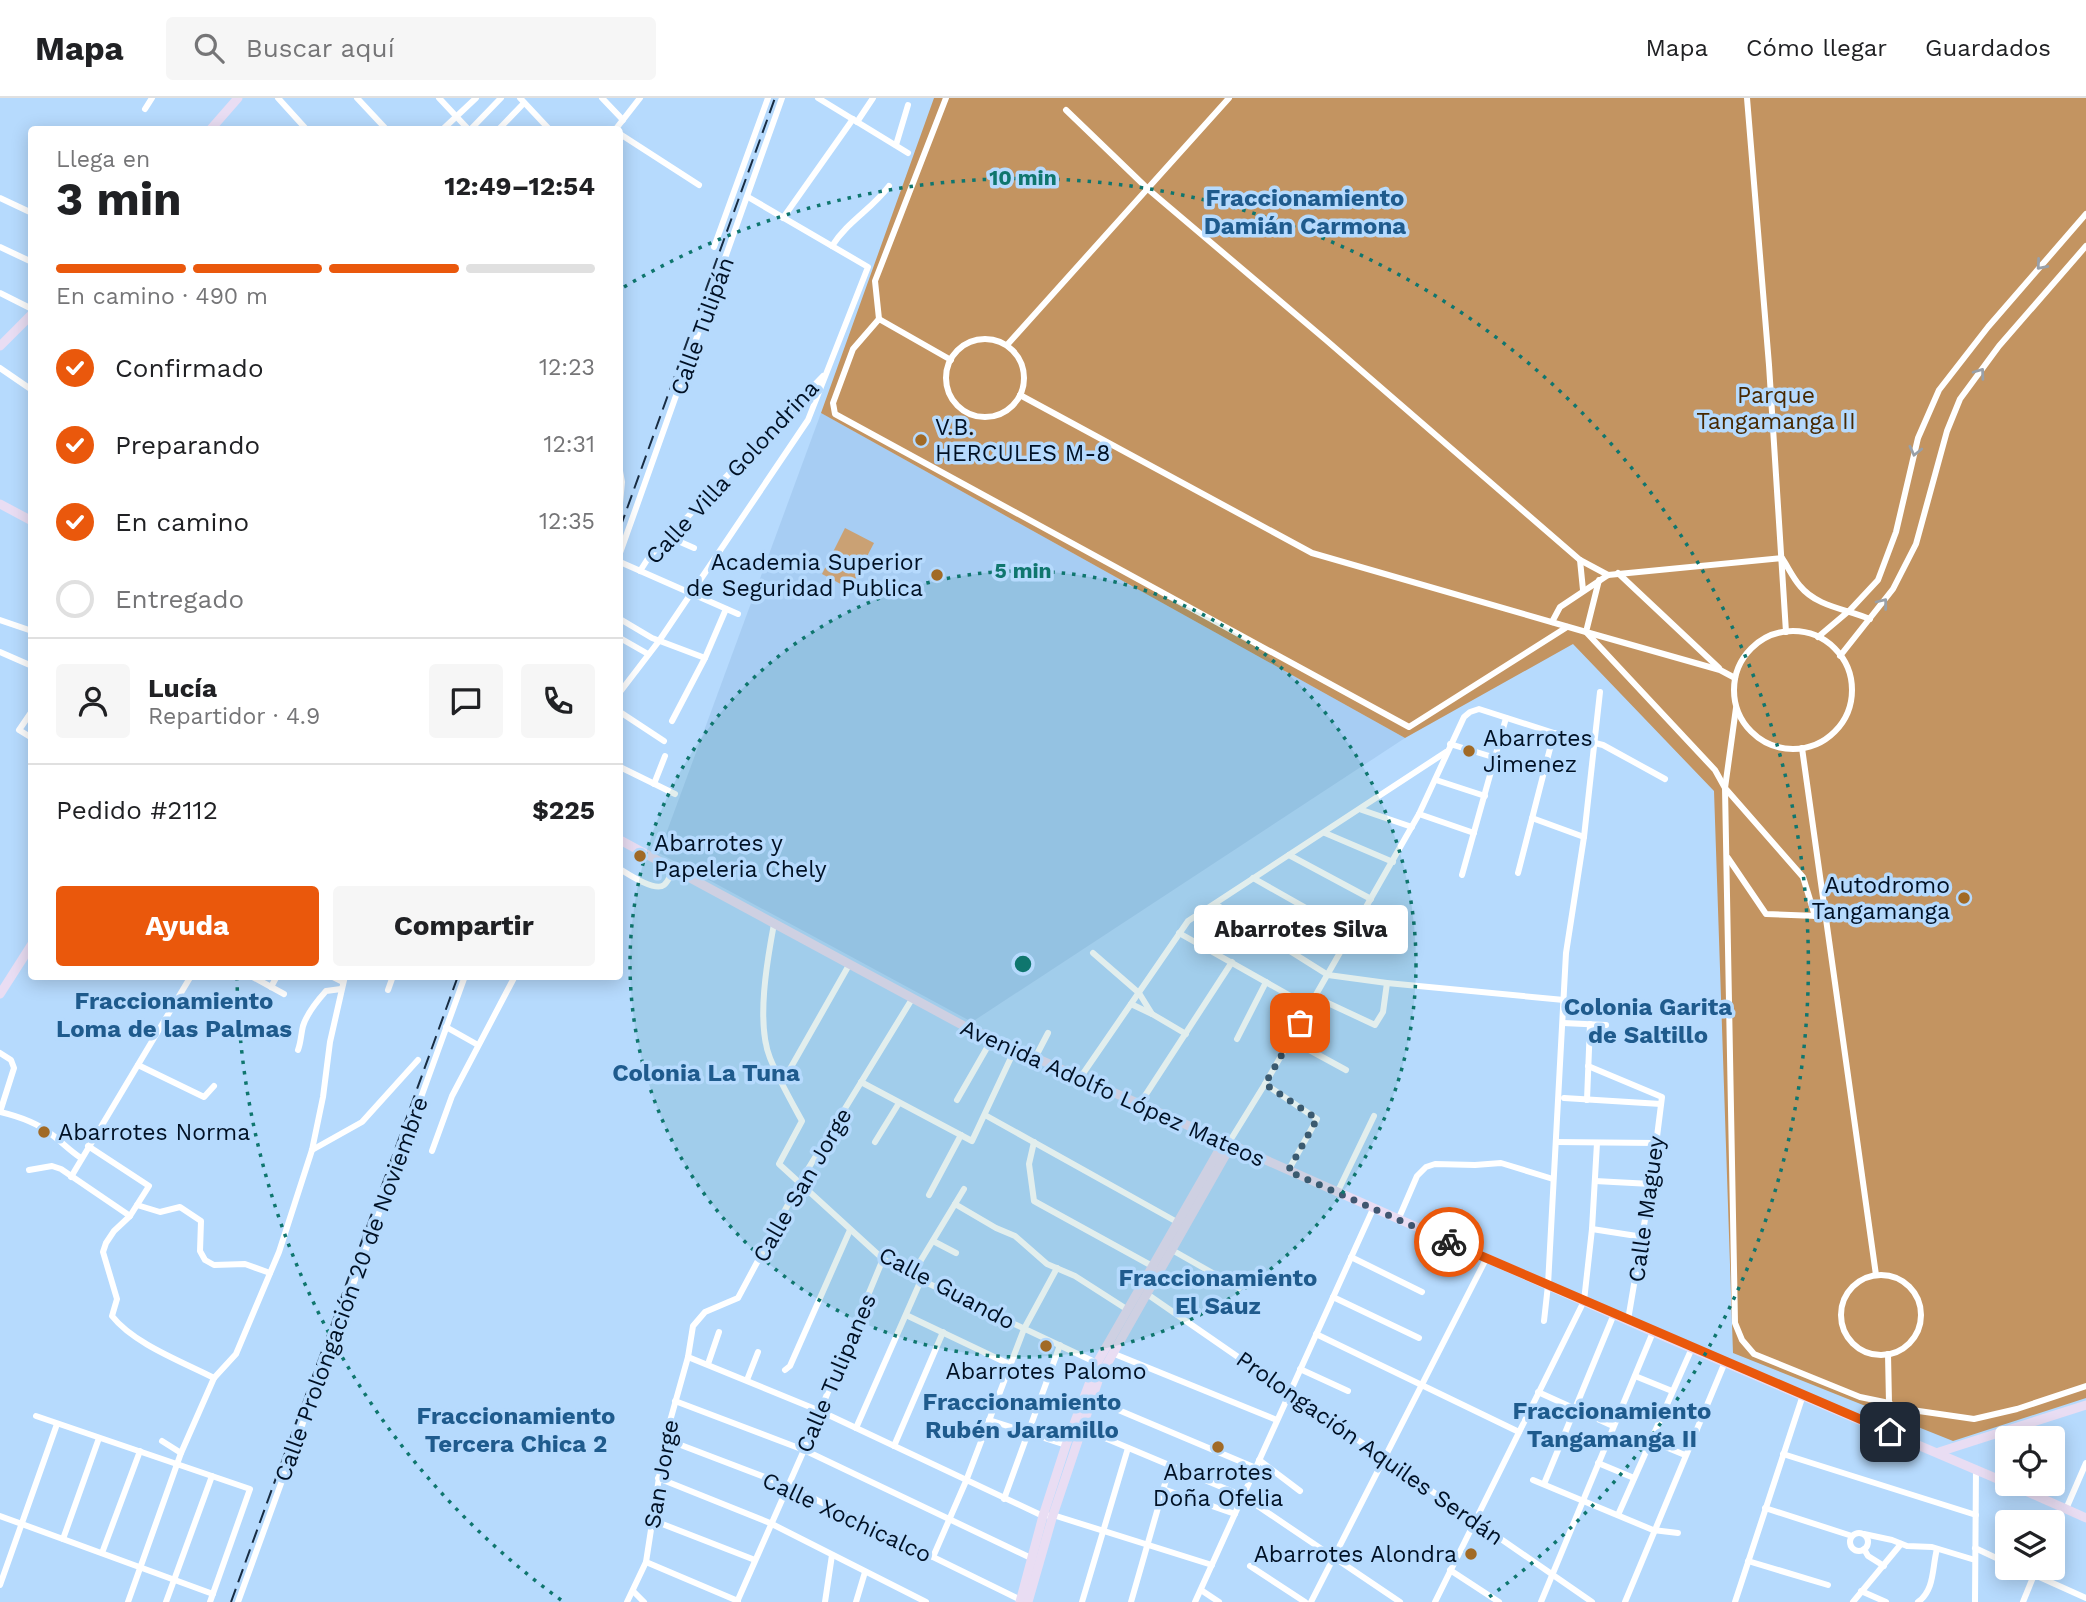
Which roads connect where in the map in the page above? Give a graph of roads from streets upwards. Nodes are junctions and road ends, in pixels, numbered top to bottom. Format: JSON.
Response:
{"nodes":[{"id":1,"x":152,"y":98,"type":"edge"},
{"id":2,"x":238,"y":98,"type":"edge"},
{"id":3,"x":278,"y":98,"type":"edge"},
{"id":4,"x":357,"y":98,"type":"edge"},
{"id":5,"x":439,"y":98,"type":"edge"},
{"id":6,"x":476,"y":98,"type":"edge"},
{"id":7,"x":501,"y":98,"type":"edge"},
{"id":8,"x":602,"y":98,"type":"edge"},
{"id":9,"x":640,"y":98,"type":"edge"},
{"id":10,"x":768,"y":98,"type":"edge"},
{"id":11,"x":782,"y":98,"type":"edge"},
{"id":12,"x":818,"y":98,"type":"edge"},
{"id":13,"x":837,"y":98,"type":"edge"},
{"id":14,"x":873,"y":98,"type":"edge"},
{"id":15,"x":946,"y":98,"type":"edge"},
{"id":16,"x":1229,"y":98,"type":"edge"},
{"id":17,"x":1747,"y":98,"type":"edge"},
{"id":18,"x":522,"y":100,"type":"edge"},
{"id":19,"x":908,"y":105,"type":"dead end"},
{"id":20,"x":832,"y":107,"type":"junction"},
{"id":21,"x":145,"y":109,"type":"dead end"},
{"id":22,"x":1066,"y":110,"type":"dead end"},
{"id":23,"x":457,"y":116,"type":"junction"},
{"id":24,"x":623,"y":120,"type":"junction"},
{"id":25,"x":855,"y":121,"type":"junction"},
{"id":26,"x":217,"y":126,"type":"edge"},
{"id":27,"x":303,"y":126,"type":"edge"},
{"id":28,"x":383,"y":126,"type":"edge"},
{"id":29,"x":446,"y":126,"type":"edge"},
{"id":30,"x":466,"y":126,"type":"edge"},
{"id":31,"x":474,"y":126,"type":"edge"},
{"id":32,"x":501,"y":126,"type":"edge"},
{"id":33,"x":546,"y":126,"type":"edge"},
{"id":34,"x":618,"y":126,"type":"edge"},
{"id":35,"x":623,"y":136,"type":"edge"},
{"id":36,"x":896,"y":145,"type":"junction"},
{"id":37,"x":908,"y":153,"type":"dead end"},
{"id":38,"x":699,"y":185,"type":"dead end"},
{"id":39,"x":889,"y":186,"type":"dead end"},
{"id":40,"x":1149,"y":190,"type":"junction"},
{"id":41,"x":0,"y":198,"type":"edge"},
{"id":42,"x":748,"y":198,"type":"junction"},
{"id":43,"x":28,"y":211,"type":"edge"},
{"id":44,"x":2086,"y":214,"type":"edge"},
{"id":45,"x":783,"y":218,"type":"junction"},
{"id":46,"x":832,"y":246,"type":"junction"},
{"id":47,"x":2086,"y":246,"type":"edge"},
{"id":48,"x":0,"y":247,"type":"edge"},
{"id":49,"x":714,"y":247,"type":"dead end"},
{"id":50,"x":28,"y":260,"type":"edge"},
{"id":51,"x":0,"y":293,"type":"edge"},
{"id":52,"x":28,"y":310,"type":"edge"},
{"id":53,"x":28,"y":316,"type":"edge"},
{"id":54,"x":878,"y":318,"type":"junction"},
{"id":55,"x":1007,"y":345,"type":"junction"},
{"id":56,"x":0,"y":346,"type":"edge"},
{"id":57,"x":951,"y":360,"type":"junction"},
{"id":58,"x":0,"y":368,"type":"edge"},
{"id":59,"x":824,"y":374,"type":"junction"},
{"id":60,"x":28,"y":387,"type":"edge"},
{"id":61,"x":1020,"y":395,"type":"junction"},
{"id":62,"x":0,"y":504,"type":"edge"},
{"id":63,"x":28,"y":519,"type":"edge"},
{"id":64,"x":669,"y":537,"type":"junction"},
{"id":65,"x":623,"y":545,"type":"edge"},
{"id":66,"x":694,"y":548,"type":"dead end"},
{"id":67,"x":1782,"y":558,"type":"junction"},
{"id":68,"x":1580,"y":560,"type":"junction"},
{"id":69,"x":623,"y":563,"type":"edge"},
{"id":70,"x":640,"y":571,"type":"junction"},
{"id":71,"x":1618,"y":573,"type":"junction"},
{"id":72,"x":1608,"y":575,"type":"junction"},
{"id":73,"x":1599,"y":580,"type":"junction"},
{"id":74,"x":1583,"y":590,"type":"junction"},
{"id":75,"x":691,"y":593,"type":"junction"},
{"id":76,"x":726,"y":609,"type":"junction"},
{"id":77,"x":1850,"y":610,"type":"junction"},
{"id":78,"x":738,"y":614,"type":"dead end"},
{"id":79,"x":1870,"y":619,"type":"junction"},
{"id":80,"x":0,"y":620,"type":"edge"},
{"id":81,"x":623,"y":621,"type":"edge"},
{"id":82,"x":1552,"y":622,"type":"junction"},
{"id":83,"x":1567,"y":627,"type":"junction"},
{"id":84,"x":28,"y":630,"type":"edge"},
{"id":85,"x":1586,"y":632,"type":"junction"},
{"id":86,"x":1786,"y":632,"type":"junction"},
{"id":87,"x":1818,"y":637,"type":"junction"},
{"id":88,"x":623,"y":640,"type":"edge"},
{"id":89,"x":659,"y":641,"type":"junction"},
{"id":90,"x":0,"y":652,"type":"edge"},
{"id":91,"x":648,"y":654,"type":"junction"},
{"id":92,"x":1840,"y":656,"type":"junction"},
{"id":93,"x":705,"y":658,"type":"junction"},
{"id":94,"x":28,"y":664,"type":"edge"},
{"id":95,"x":1720,"y":670,"type":"junction"},
{"id":96,"x":1735,"y":678,"type":"junction"},
{"id":97,"x":623,"y":688,"type":"edge"},
{"id":98,"x":1600,"y":692,"type":"dead end"},
{"id":99,"x":1736,"y":706,"type":"junction"},
{"id":100,"x":623,"y":714,"type":"edge"},
{"id":101,"x":28,"y":717,"type":"edge"},
{"id":102,"x":1506,"y":718,"type":"junction"},
{"id":103,"x":672,"y":721,"type":"dead end"},
{"id":104,"x":1555,"y":733,"type":"junction"},
{"id":105,"x":28,"y":736,"type":"edge"},
{"id":106,"x":664,"y":741,"type":"dead end"},
{"id":107,"x":1595,"y":742,"type":"junction"},
{"id":108,"x":1449,"y":747,"type":"junction"},
{"id":109,"x":1802,"y":748,"type":"junction"},
{"id":110,"x":665,"y":756,"type":"dead end"},
{"id":111,"x":1496,"y":758,"type":"junction"},
{"id":112,"x":623,"y":769,"type":"edge"},
{"id":113,"x":1665,"y":779,"type":"dead end"},
{"id":114,"x":1436,"y":780,"type":"junction"},
{"id":115,"x":654,"y":784,"type":"junction"},
{"id":116,"x":1725,"y":788,"type":"junction"},
{"id":117,"x":675,"y":794,"type":"dead end"},
{"id":118,"x":1485,"y":796,"type":"junction"},
{"id":119,"x":1362,"y":810,"type":"junction"},
{"id":120,"x":1419,"y":814,"type":"junction"},
{"id":121,"x":1532,"y":818,"type":"junction"},
{"id":122,"x":1412,"y":827,"type":"junction"},
{"id":123,"x":1325,"y":833,"type":"junction"},
{"id":124,"x":1474,"y":833,"type":"junction"},
{"id":125,"x":1584,"y":837,"type":"junction"},
{"id":126,"x":623,"y":842,"type":"edge"},
{"id":127,"x":1289,"y":855,"type":"junction"},
{"id":128,"x":1727,"y":856,"type":"junction"},
{"id":129,"x":1393,"y":862,"type":"junction"},
{"id":130,"x":674,"y":870,"type":"junction"},
{"id":131,"x":623,"y":871,"type":"edge"},
{"id":132,"x":1518,"y":873,"type":"dead end"},
{"id":133,"x":1462,"y":875,"type":"dead end"},
{"id":134,"x":1253,"y":878,"type":"junction"},
{"id":135,"x":1371,"y":899,"type":"junction"},
{"id":136,"x":1215,"y":904,"type":"junction"},
{"id":137,"x":1815,"y":916,"type":"junction"},
{"id":138,"x":1826,"y":916,"type":"junction"},
{"id":139,"x":774,"y":924,"type":"junction"},
{"id":140,"x":1179,"y":933,"type":"junction"},
{"id":141,"x":1352,"y":934,"type":"junction"},
{"id":142,"x":28,"y":950,"type":"edge"},
{"id":143,"x":1093,"y":953,"type":"dead end"},
{"id":144,"x":1232,"y":962,"type":"junction"},
{"id":145,"x":849,"y":965,"type":"junction"},
{"id":146,"x":1328,"y":975,"type":"junction"},
{"id":147,"x":189,"y":980,"type":"edge"},
{"id":148,"x":258,"y":980,"type":"edge"},
{"id":149,"x":275,"y":980,"type":"edge"},
{"id":150,"x":392,"y":980,"type":"edge"},
{"id":151,"x":463,"y":980,"type":"edge"},
{"id":152,"x":513,"y":980,"type":"edge"},
{"id":153,"x":1266,"y":982,"type":"junction"},
{"id":154,"x":343,"y":983,"type":"edge"},
{"id":155,"x":1387,"y":983,"type":"junction"},
{"id":156,"x":271,"y":987,"type":"junction"},
{"id":157,"x":388,"y":990,"type":"dead end"},
{"id":158,"x":0,"y":993,"type":"edge"},
{"id":159,"x":1139,"y":993,"type":"junction"},
{"id":160,"x":284,"y":994,"type":"dead end"},
{"id":161,"x":1315,"y":998,"type":"junction"},
{"id":162,"x":912,"y":999,"type":"junction"},
{"id":163,"x":1564,"y":1000,"type":"junction"},
{"id":164,"x":1131,"y":1004,"type":"junction"},
{"id":165,"x":1310,"y":1007,"type":"junction"},
{"id":166,"x":1152,"y":1014,"type":"junction"},
{"id":167,"x":1563,"y":1023,"type":"junction"},
{"id":168,"x":1590,"y":1024,"type":"junction"},
{"id":169,"x":1606,"y":1025,"type":"dead end"},
{"id":170,"x":446,"y":1027,"type":"junction"},
{"id":171,"x":1048,"y":1033,"type":"dead end"},
{"id":172,"x":1186,"y":1034,"type":"junction"},
{"id":173,"x":992,"y":1039,"type":"junction"},
{"id":174,"x":1237,"y":1039,"type":"dead end"},
{"id":175,"x":1291,"y":1040,"type":"junction"},
{"id":176,"x":478,"y":1045,"type":"junction"},
{"id":177,"x":298,"y":1049,"type":"dead end"},
{"id":178,"x":1015,"y":1049,"type":"junction"},
{"id":179,"x":0,"y":1053,"type":"edge"},
{"id":180,"x":1035,"y":1058,"type":"junction"},
{"id":181,"x":418,"y":1060,"type":"dead end"},
{"id":182,"x":138,"y":1065,"type":"junction"},
{"id":183,"x":1588,"y":1066,"type":"junction"},
{"id":184,"x":1346,"y":1070,"type":"dead end"},
{"id":185,"x":1080,"y":1078,"type":"junction"},
{"id":186,"x":861,"y":1082,"type":"junction"},
{"id":187,"x":782,"y":1083,"type":"junction"},
{"id":188,"x":1265,"y":1084,"type":"junction"},
{"id":189,"x":214,"y":1086,"type":"dead end"},
{"id":190,"x":1564,"y":1098,"type":"dead end"},
{"id":191,"x":957,"y":1100,"type":"dead end"},
{"id":192,"x":1587,"y":1100,"type":"junction"},
{"id":193,"x":1661,"y":1101,"type":"junction"},
{"id":194,"x":899,"y":1103,"type":"junction"},
{"id":195,"x":1139,"y":1105,"type":"junction"},
{"id":196,"x":0,"y":1112,"type":"edge"},
{"id":197,"x":985,"y":1115,"type":"junction"},
{"id":198,"x":1374,"y":1116,"type":"dead end"},
{"id":199,"x":961,"y":1135,"type":"junction"},
{"id":200,"x":875,"y":1142,"type":"dead end"},
{"id":201,"x":1034,"y":1142,"type":"junction"},
{"id":202,"x":1556,"y":1142,"type":"junction"},
{"id":203,"x":1597,"y":1143,"type":"junction"},
{"id":204,"x":1656,"y":1143,"type":"junction"},
{"id":205,"x":1228,"y":1144,"type":"junction"},
{"id":206,"x":88,"y":1146,"type":"junction"},
{"id":207,"x":312,"y":1150,"type":"junction"},
{"id":208,"x":432,"y":1152,"type":"dead end"},
{"id":209,"x":81,"y":1158,"type":"junction"},
{"id":210,"x":29,"y":1170,"type":"dead end"},
{"id":211,"x":1288,"y":1171,"type":"junction"},
{"id":212,"x":71,"y":1177,"type":"junction"},
{"id":213,"x":1553,"y":1179,"type":"junction"},
{"id":214,"x":1595,"y":1181,"type":"junction"},
{"id":215,"x":800,"y":1182,"type":"junction"},
{"id":216,"x":1651,"y":1184,"type":"junction"},
{"id":217,"x":964,"y":1189,"type":"dead end"},
{"id":218,"x":1337,"y":1193,"type":"junction"},
{"id":219,"x":929,"y":1195,"type":"dead end"},
{"id":220,"x":955,"y":1204,"type":"junction"},
{"id":221,"x":137,"y":1205,"type":"junction"},
{"id":222,"x":1373,"y":1209,"type":"junction"},
{"id":223,"x":130,"y":1216,"type":"junction"},
{"id":224,"x":1398,"y":1220,"type":"junction"},
{"id":225,"x":1177,"y":1222,"type":"junction"},
{"id":226,"x":1592,"y":1229,"type":"junction"},
{"id":227,"x":850,"y":1230,"type":"junction"},
{"id":228,"x":1643,"y":1237,"type":"junction"},
{"id":229,"x":933,"y":1241,"type":"junction"},
{"id":230,"x":1172,"y":1250,"type":"junction"},
{"id":231,"x":956,"y":1253,"type":"dead end"},
{"id":232,"x":1351,"y":1257,"type":"junction"},
{"id":233,"x":883,"y":1259,"type":"junction"},
{"id":234,"x":1486,"y":1259,"type":"junction"},
{"id":235,"x":1057,"y":1268,"type":"junction"},
{"id":236,"x":1157,"y":1269,"type":"junction"},
{"id":237,"x":270,"y":1273,"type":"junction"},
{"id":238,"x":912,"y":1275,"type":"junction"},
{"id":239,"x":1876,"y":1275,"type":"junction"},
{"id":240,"x":921,"y":1280,"type":"junction"},
{"id":241,"x":1548,"y":1285,"type":"junction"},
{"id":242,"x":1239,"y":1288,"type":"dead end"},
{"id":243,"x":1422,"y":1292,"type":"dead end"},
{"id":244,"x":1147,"y":1294,"type":"junction"},
{"id":245,"x":1333,"y":1297,"type":"junction"},
{"id":246,"x":1584,"y":1301,"type":"junction"},
{"id":247,"x":1128,"y":1310,"type":"junction"},
{"id":248,"x":1614,"y":1314,"type":"junction"},
{"id":249,"x":906,"y":1315,"type":"junction"},
{"id":250,"x":1544,"y":1321,"type":"dead end"},
{"id":251,"x":1628,"y":1321,"type":"junction"},
{"id":252,"x":1024,"y":1329,"type":"junction"},
{"id":253,"x":719,"y":1332,"type":"dead end"},
{"id":254,"x":943,"y":1332,"type":"junction"},
{"id":255,"x":1653,"y":1332,"type":"junction"},
{"id":256,"x":1316,"y":1334,"type":"junction"},
{"id":257,"x":1419,"y":1338,"type":"dead end"},
{"id":258,"x":1059,"y":1345,"type":"junction"},
{"id":259,"x":1692,"y":1348,"type":"junction"},
{"id":260,"x":758,"y":1352,"type":"dead end"},
{"id":261,"x":1112,"y":1353,"type":"junction"},
{"id":262,"x":1888,"y":1354,"type":"junction"},
{"id":263,"x":688,"y":1357,"type":"junction"},
{"id":264,"x":1725,"y":1362,"type":"junction"},
{"id":265,"x":1097,"y":1363,"type":"junction"},
{"id":266,"x":708,"y":1364,"type":"junction"},
{"id":267,"x":1011,"y":1365,"type":"junction"},
{"id":268,"x":1300,"y":1369,"type":"junction"},
{"id":269,"x":785,"y":1370,"type":"dead end"},
{"id":270,"x":1635,"y":1376,"type":"junction"},
{"id":271,"x":214,"y":1378,"type":"junction"},
{"id":272,"x":747,"y":1380,"type":"junction"},
{"id":273,"x":1422,"y":1383,"type":"junction"},
{"id":274,"x":2086,"y":1385,"type":"edge"},
{"id":275,"x":1348,"y":1391,"type":"dead end"},
{"id":276,"x":1672,"y":1391,"type":"junction"},
{"id":277,"x":1290,"y":1392,"type":"junction"},
{"id":278,"x":1538,"y":1392,"type":"junction"},
{"id":279,"x":1803,"y":1395,"type":"junction"},
{"id":280,"x":1088,"y":1397,"type":"junction"},
{"id":281,"x":674,"y":1401,"type":"junction"},
{"id":282,"x":1889,"y":1403,"type":"junction"},
{"id":283,"x":2086,"y":1405,"type":"edge"},
{"id":284,"x":1898,"y":1408,"type":"junction"},
{"id":285,"x":1576,"y":1409,"type":"junction"},
{"id":286,"x":820,"y":1411,"type":"junction"},
{"id":287,"x":36,"y":1416,"type":"dead end"},
{"id":288,"x":989,"y":1420,"type":"junction"},
{"id":289,"x":1278,"y":1420,"type":"junction"},
{"id":290,"x":57,"y":1424,"type":"junction"},
{"id":291,"x":1613,"y":1426,"type":"junction"},
{"id":292,"x":1879,"y":1427,"type":"junction"},
{"id":293,"x":856,"y":1428,"type":"junction"},
{"id":294,"x":1081,"y":1428,"type":"junction"},
{"id":295,"x":1519,"y":1432,"type":"junction"},
{"id":296,"x":1890,"y":1432,"type":"junction"},
{"id":297,"x":1027,"y":1433,"type":"junction"},
{"id":298,"x":99,"y":1438,"type":"junction"},
{"id":299,"x":665,"y":1439,"type":"junction"},
{"id":300,"x":162,"y":1441,"type":"dead end"},
{"id":301,"x":1651,"y":1441,"type":"junction"},
{"id":302,"x":1066,"y":1445,"type":"junction"},
{"id":303,"x":894,"y":1446,"type":"junction"},
{"id":304,"x":1962,"y":1446,"type":"junction"},
{"id":305,"x":1128,"y":1448,"type":"junction"},
{"id":306,"x":804,"y":1450,"type":"junction"},
{"id":307,"x":140,"y":1451,"type":"junction"},
{"id":308,"x":1937,"y":1452,"type":"junction"},
{"id":309,"x":181,"y":1453,"type":"junction"},
{"id":310,"x":1783,"y":1454,"type":"junction"},
{"id":311,"x":1685,"y":1455,"type":"junction"},
{"id":312,"x":1384,"y":1458,"type":"junction"},
{"id":313,"x":1259,"y":1460,"type":"junction"},
{"id":314,"x":1598,"y":1463,"type":"junction"},
{"id":315,"x":1962,"y":1463,"type":"junction"},
{"id":316,"x":2086,"y":1463,"type":"edge"},
{"id":317,"x":178,"y":1465,"type":"junction"},
{"id":318,"x":1170,"y":1466,"type":"junction"},
{"id":319,"x":1256,"y":1468,"type":"junction"},
{"id":320,"x":1976,"y":1469,"type":"junction"},
{"id":321,"x":212,"y":1476,"type":"junction"},
{"id":322,"x":1995,"y":1477,"type":"edge"},
{"id":323,"x":658,"y":1478,"type":"junction"},
{"id":324,"x":1634,"y":1478,"type":"junction"},
{"id":325,"x":1533,"y":1480,"type":"dead end"},
{"id":326,"x":966,"y":1481,"type":"junction"},
{"id":327,"x":1544,"y":1484,"type":"junction"},
{"id":328,"x":788,"y":1486,"type":"junction"},
{"id":329,"x":1163,"y":1489,"type":"junction"},
{"id":330,"x":1300,"y":1491,"type":"dead end"},
{"id":331,"x":1243,"y":1496,"type":"junction"},
{"id":332,"x":2038,"y":1496,"type":"edge"},
{"id":333,"x":1004,"y":1499,"type":"junction"},
{"id":334,"x":1581,"y":1502,"type":"junction"},
{"id":335,"x":1765,"y":1508,"type":"junction"},
{"id":336,"x":2066,"y":1509,"type":"junction"},
{"id":337,"x":1235,"y":1514,"type":"junction"},
{"id":338,"x":1048,"y":1515,"type":"junction"},
{"id":339,"x":1976,"y":1515,"type":"junction"},
{"id":340,"x":0,"y":1516,"type":"edge"},
{"id":341,"x":1618,"y":1516,"type":"junction"},
{"id":342,"x":2086,"y":1518,"type":"edge"},
{"id":343,"x":652,"y":1520,"type":"junction"},
{"id":344,"x":950,"y":1520,"type":"junction"},
{"id":345,"x":1475,"y":1521,"type":"junction"},
{"id":346,"x":770,"y":1523,"type":"junction"},
{"id":347,"x":21,"y":1524,"type":"junction"},
{"id":348,"x":1653,"y":1530,"type":"junction"},
{"id":349,"x":1103,"y":1531,"type":"junction"},
{"id":350,"x":1678,"y":1533,"type":"dead end"},
{"id":351,"x":1864,"y":1534,"type":"junction"},
{"id":352,"x":1852,"y":1536,"type":"junction"},
{"id":353,"x":63,"y":1539,"type":"junction"},
{"id":354,"x":1901,"y":1544,"type":"junction"},
{"id":355,"x":1147,"y":1545,"type":"junction"},
{"id":356,"x":1975,"y":1548,"type":"junction"},
{"id":357,"x":1864,"y":1549,"type":"junction"},
{"id":358,"x":1937,"y":1549,"type":"junction"},
{"id":359,"x":102,"y":1553,"type":"junction"},
{"id":360,"x":832,"y":1555,"type":"junction"},
{"id":361,"x":1334,"y":1556,"type":"junction"},
{"id":362,"x":933,"y":1557,"type":"junction"},
{"id":363,"x":1995,"y":1557,"type":"edge"},
{"id":364,"x":1031,"y":1558,"type":"junction"},
{"id":365,"x":755,"y":1560,"type":"junction"},
{"id":366,"x":1975,"y":1560,"type":"junction"},
{"id":367,"x":1748,"y":1561,"type":"junction"},
{"id":368,"x":646,"y":1562,"type":"junction"},
{"id":369,"x":1212,"y":1565,"type":"junction"},
{"id":370,"x":1250,"y":1566,"type":"dead end"},
{"id":371,"x":1884,"y":1566,"type":"junction"},
{"id":372,"x":141,"y":1568,"type":"junction"},
{"id":373,"x":1450,"y":1570,"type":"junction"},
{"id":374,"x":865,"y":1572,"type":"junction"},
{"id":375,"x":1552,"y":1575,"type":"junction"},
{"id":376,"x":174,"y":1580,"type":"junction"},
{"id":377,"x":2028,"y":1580,"type":"edge"},
{"id":378,"x":2049,"y":1580,"type":"edge"},
{"id":379,"x":0,"y":1585,"type":"edge"},
{"id":380,"x":1828,"y":1585,"type":"dead end"},
{"id":381,"x":1201,"y":1590,"type":"junction"},
{"id":382,"x":632,"y":1591,"type":"junction"},
{"id":383,"x":1861,"y":1591,"type":"junction"},
{"id":384,"x":213,"y":1594,"type":"junction"},
{"id":385,"x":2086,"y":1598,"type":"edge"},
{"id":386,"x":738,"y":1601,"type":"edge"},
{"id":387,"x":1024,"y":1601,"type":"edge"},
{"id":388,"x":1920,"y":1601,"type":"edge"},
{"id":389,"x":128,"y":1602,"type":"edge"},
{"id":390,"x":166,"y":1602,"type":"edge"},
{"id":391,"x":210,"y":1602,"type":"edge"},
{"id":392,"x":238,"y":1602,"type":"edge"},
{"id":393,"x":627,"y":1602,"type":"edge"},
{"id":394,"x":644,"y":1602,"type":"edge"},
{"id":395,"x":825,"y":1602,"type":"edge"},
{"id":396,"x":856,"y":1602,"type":"edge"},
{"id":397,"x":926,"y":1602,"type":"edge"},
{"id":398,"x":1082,"y":1602,"type":"edge"},
{"id":399,"x":1131,"y":1602,"type":"edge"},
{"id":400,"x":1195,"y":1602,"type":"edge"},
{"id":401,"x":1219,"y":1602,"type":"edge"},
{"id":402,"x":1305,"y":1602,"type":"edge"},
{"id":403,"x":1311,"y":1602,"type":"edge"},
{"id":404,"x":1400,"y":1602,"type":"edge"},
{"id":405,"x":1435,"y":1602,"type":"edge"},
{"id":406,"x":1499,"y":1602,"type":"edge"},
{"id":407,"x":1541,"y":1602,"type":"edge"},
{"id":408,"x":1592,"y":1602,"type":"edge"},
{"id":409,"x":1625,"y":1602,"type":"edge"},
{"id":410,"x":1735,"y":1602,"type":"edge"},
{"id":411,"x":1853,"y":1602,"type":"edge"},
{"id":412,"x":1886,"y":1602,"type":"edge"},
{"id":413,"x":1975,"y":1602,"type":"edge"},
{"id":414,"x":2023,"y":1602,"type":"edge"}],
"edges":[{"from":1,"to":21,"type":"street"},
{"from":2,"to":26,"type":"street"},
{"from":3,"to":27,"type":"street"},
{"from":4,"to":28,"type":"street"},
{"from":5,"to":23,"type":"street"},
{"from":6,"to":23,"type":"street"},
{"from":7,"to":31,"type":"street"},
{"from":8,"to":24,"type":"street"},
{"from":9,"to":24,"type":"street"},
{"from":10,"to":49,"type":"street"},
{"from":11,"to":42,"type":"street","name":"Calle Tulipán"},
{"from":12,"to":20,"type":"street"},
{"from":13,"to":20,"type":"street"},
{"from":14,"to":25,"type":"street"},
{"from":15,"to":54,"type":"street"},
{"from":16,"to":40,"type":"street"},
{"from":17,"to":67,"type":"street"},
{"from":18,"to":32,"type":"street"},
{"from":18,"to":33,"type":"street"},
{"from":19,"to":36,"type":"street"},
{"from":20,"to":25,"type":"street"},
{"from":22,"to":40,"type":"street"},
{"from":23,"to":29,"type":"street"},
{"from":23,"to":30,"type":"street"},
{"from":24,"to":34,"type":"street"},
{"from":25,"to":36,"type":"street"},
{"from":25,"to":45,"type":"street"},
{"from":35,"to":38,"type":"street"},
{"from":36,"to":37,"type":"street"},
{"from":39,"to":46,"type":"street"},
{"from":40,"to":55,"type":"street"},
{"from":40,"to":68,"type":"street"},
{"from":41,"to":43,"type":"street"},
{"from":42,"to":45,"type":"street"},
{"from":42,"to":65,"type":"street","name":"Calle Tulipán"},
{"from":44,"to":77,"type":"street","one_way":true},
{"from":45,"to":46,"type":"street"},
{"from":46,"to":59,"type":"street"},
{"from":79,"to":47,"type":"street","one_way":true},
{"from":48,"to":50,"type":"street"},
{"from":51,"to":52,"type":"street"},
{"from":53,"to":56,"type":"street"},
{"from":54,"to":57,"type":"street"},
{"from":54,"to":83,"type":"street"},
{"from":55,"to":57,"type":"street"},
{"from":55,"to":61,"type":"street"},
{"from":57,"to":61,"type":"street"},
{"from":58,"to":60,"type":"street"},
{"from":59,"to":64,"type":"street","name":"Calle Villa Golondrina"},
{"from":59,"to":75,"type":"street"},
{"from":61,"to":82,"type":"street"},
{"from":62,"to":63,"type":"street"},
{"from":64,"to":66,"type":"street"},
{"from":64,"to":70,"type":"street","name":"Calle Villa Golondrina"},
{"from":67,"to":71,"type":"street"},
{"from":67,"to":77,"type":"street"},
{"from":67,"to":86,"type":"street"},
{"from":68,"to":72,"type":"street"},
{"from":68,"to":74,"type":"street"},
{"from":69,"to":70,"type":"street"},
{"from":70,"to":75,"type":"street"},
{"from":71,"to":72,"type":"street"},
{"from":71,"to":95,"type":"street"},
{"from":72,"to":73,"type":"street"},
{"from":73,"to":74,"type":"street"},
{"from":73,"to":85,"type":"street"},
{"from":74,"to":82,"type":"street"},
{"from":75,"to":76,"type":"street"},
{"from":75,"to":89,"type":"street"},
{"from":76,"to":78,"type":"street"},
{"from":76,"to":93,"type":"street"},
{"from":77,"to":79,"type":"street"},
{"from":77,"to":87,"type":"street"},
{"from":79,"to":92,"type":"street"},
{"from":80,"to":84,"type":"street"},
{"from":81,"to":89,"type":"street"},
{"from":82,"to":83,"type":"street"},
{"from":83,"to":85,"type":"street"},
{"from":85,"to":95,"type":"street"},
{"from":85,"to":116,"type":"street"},
{"from":86,"to":87,"type":"street"},
{"from":86,"to":96,"type":"street"},
{"from":87,"to":92,"type":"street"},
{"from":88,"to":91,"type":"street"},
{"from":89,"to":91,"type":"street"},
{"from":89,"to":93,"type":"street"},
{"from":90,"to":94,"type":"street"},
{"from":91,"to":97,"type":"street"},
{"from":92,"to":109,"type":"street"},
{"from":93,"to":103,"type":"street"},
{"from":95,"to":96,"type":"street"},
{"from":96,"to":99,"type":"street"},
{"from":98,"to":107,"type":"street"},
{"from":99,"to":109,"type":"street"},
{"from":99,"to":116,"type":"street"},
{"from":100,"to":106,"type":"street"},
{"from":101,"to":105,"type":"street"},
{"from":102,"to":104,"type":"street"},
{"from":102,"to":108,"type":"street"},
{"from":102,"to":111,"type":"street"},
{"from":104,"to":107,"type":"street"},
{"from":104,"to":121,"type":"street"},
{"from":107,"to":113,"type":"street"},
{"from":107,"to":125,"type":"street"},
{"from":108,"to":111,"type":"street"},
{"from":108,"to":114,"type":"street"},
{"from":108,"to":119,"type":"street"},
{"from":109,"to":138,"type":"street"},
{"from":110,"to":115,"type":"street"},
{"from":111,"to":118,"type":"street"},
{"from":112,"to":115,"type":"street"},
{"from":114,"to":118,"type":"street"},
{"from":114,"to":120,"type":"street"},
{"from":115,"to":117,"type":"street"},
{"from":116,"to":128,"type":"street"},
{"from":116,"to":137,"type":"street"},
{"from":118,"to":124,"type":"street"},
{"from":119,"to":122,"type":"street"},
{"from":119,"to":123,"type":"street"},
{"from":120,"to":122,"type":"street"},
{"from":120,"to":124,"type":"street"},
{"from":121,"to":125,"type":"street"},
{"from":121,"to":132,"type":"street"},
{"from":122,"to":129,"type":"street"},
{"from":123,"to":127,"type":"street"},
{"from":123,"to":129,"type":"street"},
{"from":124,"to":133,"type":"street"},
{"from":125,"to":163,"type":"street"},
{"from":126,"to":130,"type":"street","name":"Avenida Adolfo López Mateos"},
{"from":127,"to":134,"type":"street"},
{"from":127,"to":135,"type":"street"},
{"from":128,"to":137,"type":"street"},
{"from":128,"to":282,"type":"street"},
{"from":129,"to":135,"type":"street"},
{"from":130,"to":131,"type":"street"},
{"from":130,"to":139,"type":"street","name":"Avenida Adolfo López Mateos"},
{"from":134,"to":136,"type":"street"},
{"from":134,"to":141,"type":"street"},
{"from":135,"to":141,"type":"street"},
{"from":136,"to":140,"type":"street"},
{"from":136,"to":146,"type":"street"},
{"from":137,"to":138,"type":"street"},
{"from":138,"to":239,"type":"street"},
{"from":139,"to":145,"type":"street","name":"Avenida Adolfo López Mateos"},
{"from":139,"to":187,"type":"street"},
{"from":140,"to":144,"type":"street"},
{"from":140,"to":159,"type":"street"},
{"from":141,"to":146,"type":"street"},
{"from":142,"to":158,"type":"street"},
{"from":143,"to":159,"type":"street"},
{"from":144,"to":153,"type":"street"},
{"from":144,"to":172,"type":"street"},
{"from":145,"to":162,"type":"street","name":"Avenida Adolfo López Mateos"},
{"from":145,"to":187,"type":"street"},
{"from":146,"to":155,"type":"street"},
{"from":146,"to":161,"type":"street"},
{"from":147,"to":182,"type":"street"},
{"from":148,"to":156,"type":"street"},
{"from":149,"to":156,"type":"street"},
{"from":150,"to":157,"type":"street"},
{"from":151,"to":170,"type":"street","name":"Calle Prolongación 20 de Noviembre"},
{"from":152,"to":176,"type":"street"},
{"from":153,"to":165,"type":"street"},
{"from":153,"to":174,"type":"street"},
{"from":154,"to":177,"type":"street"},
{"from":154,"to":207,"type":"street"},
{"from":155,"to":161,"type":"street"},
{"from":155,"to":163,"type":"street"},
{"from":156,"to":160,"type":"street"},
{"from":159,"to":164,"type":"street"},
{"from":159,"to":166,"type":"street"},
{"from":161,"to":165,"type":"street"},
{"from":162,"to":173,"type":"street","name":"Avenida Adolfo López Mateos"},
{"from":162,"to":186,"type":"street","name":"Calle San Jorge"},
{"from":163,"to":167,"type":"street"},
{"from":164,"to":166,"type":"street"},
{"from":164,"to":185,"type":"street"},
{"from":165,"to":175,"type":"street"},
{"from":166,"to":172,"type":"street"},
{"from":167,"to":168,"type":"street"},
{"from":167,"to":202,"type":"street"},
{"from":168,"to":169,"type":"street"},
{"from":168,"to":183,"type":"street"},
{"from":170,"to":176,"type":"street"},
{"from":170,"to":392,"type":"street","name":"Calle Prolongación 20 de Noviembre"},
{"from":171,"to":180,"type":"street"},
{"from":172,"to":195,"type":"street"},
{"from":173,"to":178,"type":"street","name":"Avenida Adolfo López Mateos"},
{"from":173,"to":191,"type":"street"},
{"from":175,"to":184,"type":"street"},
{"from":175,"to":188,"type":"street"},
{"from":176,"to":208,"type":"street"},
{"from":178,"to":180,"type":"street","name":"Avenida Adolfo López Mateos"},
{"from":178,"to":197,"type":"street"},
{"from":179,"to":196,"type":"street"},
{"from":180,"to":185,"type":"street","name":"Avenida Adolfo López Mateos"},
{"from":181,"to":207,"type":"street"},
{"from":182,"to":189,"type":"street"},
{"from":182,"to":206,"type":"street"},
{"from":183,"to":192,"type":"street"},
{"from":183,"to":193,"type":"street"},
{"from":185,"to":195,"type":"street","name":"Avenida Adolfo López Mateos"},
{"from":186,"to":194,"type":"street"},
{"from":186,"to":215,"type":"street","name":"Calle San Jorge"},
{"from":187,"to":215,"type":"street","name":"Calle Guando"},
{"from":188,"to":205,"type":"street"},
{"from":188,"to":211,"type":"street"},
{"from":190,"to":192,"type":"street"},
{"from":192,"to":193,"type":"street"},
{"from":193,"to":204,"type":"street","name":"Calle Maguey"},
{"from":194,"to":199,"type":"street"},
{"from":194,"to":200,"type":"street"},
{"from":195,"to":205,"type":"street","name":"Avenida Adolfo López Mateos"},
{"from":196,"to":209,"type":"street"},
{"from":197,"to":199,"type":"street"},
{"from":197,"to":201,"type":"street"},
{"from":198,"to":218,"type":"street"},
{"from":199,"to":219,"type":"street"},
{"from":201,"to":225,"type":"street"},
{"from":201,"to":236,"type":"street"},
{"from":202,"to":203,"type":"street"},
{"from":202,"to":213,"type":"street"},
{"from":203,"to":204,"type":"street"},
{"from":203,"to":214,"type":"street"},
{"from":204,"to":216,"type":"street","name":"Calle Maguey"},
{"from":205,"to":211,"type":"street","name":"Avenida Adolfo López Mateos"},
{"from":205,"to":225,"type":"street"},
{"from":205,"to":230,"type":"street"},
{"from":206,"to":209,"type":"street"},
{"from":206,"to":221,"type":"street"},
{"from":207,"to":237,"type":"street"},
{"from":209,"to":212,"type":"street"},
{"from":210,"to":212,"type":"street"},
{"from":211,"to":218,"type":"street","name":"Avenida Adolfo López Mateos"},
{"from":212,"to":223,"type":"street"},
{"from":213,"to":224,"type":"street"},
{"from":213,"to":241,"type":"street"},
{"from":214,"to":216,"type":"street"},
{"from":214,"to":226,"type":"street"},
{"from":215,"to":227,"type":"street","name":"Calle Guando"},
{"from":215,"to":263,"type":"street","name":"Calle San Jorge"},
{"from":216,"to":228,"type":"street","name":"Calle Maguey"},
{"from":217,"to":220,"type":"street"},
{"from":218,"to":222,"type":"street","name":"Avenida Adolfo López Mateos"},
{"from":220,"to":229,"type":"street"},
{"from":220,"to":235,"type":"street"},
{"from":221,"to":223,"type":"street"},
{"from":221,"to":237,"type":"street"},
{"from":222,"to":224,"type":"street","name":"Avenida Adolfo López Mateos"},
{"from":222,"to":232,"type":"street"},
{"from":223,"to":271,"type":"street"},
{"from":224,"to":234,"type":"street","name":"Avenida Adolfo López Mateos"},
{"from":225,"to":236,"type":"street"},
{"from":226,"to":228,"type":"street"},
{"from":226,"to":246,"type":"street"},
{"from":227,"to":233,"type":"street","name":"Calle Guando"},
{"from":227,"to":269,"type":"street"},
{"from":228,"to":251,"type":"street","name":"Calle Maguey"},
{"from":229,"to":231,"type":"street"},
{"from":229,"to":238,"type":"street"},
{"from":230,"to":236,"type":"street"},
{"from":230,"to":242,"type":"street"},
{"from":232,"to":243,"type":"street"},
{"from":232,"to":245,"type":"street"},
{"from":233,"to":238,"type":"street","name":"Calle Guando"},
{"from":233,"to":286,"type":"street","name":"Calle Tulipanes"},
{"from":234,"to":241,"type":"street","name":"Avenida Adolfo López Mateos"},
{"from":234,"to":273,"type":"street"},
{"from":235,"to":247,"type":"street"},
{"from":235,"to":252,"type":"street"},
{"from":236,"to":244,"type":"street"},
{"from":236,"to":247,"type":"street"},
{"from":237,"to":271,"type":"street"},
{"from":238,"to":240,"type":"street","name":"Calle Guando"},
{"from":239,"to":262,"type":"street"},
{"from":239,"to":262,"type":"street"},
{"from":240,"to":249,"type":"street"},
{"from":240,"to":252,"type":"street","name":"Calle Guando"},
{"from":241,"to":246,"type":"street","name":"Avenida Adolfo López Mateos"},
{"from":241,"to":250,"type":"street"},
{"from":244,"to":261,"type":"street"},
{"from":244,"to":277,"type":"street","name":"Prolongación Aquiles Serdán"},
{"from":245,"to":256,"type":"street"},
{"from":245,"to":257,"type":"street"},
{"from":246,"to":248,"type":"street","name":"Avenida Adolfo López Mateos"},
{"from":246,"to":278,"type":"street"},
{"from":247,"to":265,"type":"street"},
{"from":248,"to":251,"type":"street","name":"Avenida Adolfo López Mateos"},
{"from":248,"to":285,"type":"street"},
{"from":249,"to":254,"type":"street"},
{"from":249,"to":293,"type":"street"},
{"from":251,"to":255,"type":"street","name":"Avenida Adolfo López Mateos"},
{"from":252,"to":258,"type":"street","name":"Calle Guando"},
{"from":252,"to":267,"type":"street"},
{"from":253,"to":266,"type":"street"},
{"from":254,"to":267,"type":"street"},
{"from":254,"to":303,"type":"street"},
{"from":255,"to":259,"type":"street","name":"Avenida Adolfo López Mateos"},
{"from":255,"to":270,"type":"street"},
{"from":256,"to":268,"type":"street"},
{"from":256,"to":273,"type":"street"},
{"from":258,"to":265,"type":"street","name":"Calle Guando"},
{"from":258,"to":297,"type":"street"},
{"from":259,"to":264,"type":"street","name":"Avenida Adolfo López Mateos"},
{"from":259,"to":276,"type":"street"},
{"from":260,"to":272,"type":"street"},
{"from":261,"to":280,"type":"street"},
{"from":261,"to":289,"type":"street"},
{"from":262,"to":282,"type":"street"},
{"from":263,"to":266,"type":"street"},
{"from":263,"to":281,"type":"street","name":"San Jorge"},
{"from":264,"to":279,"type":"street","name":"Avenida Adolfo López Mateos"},
{"from":264,"to":311,"type":"street"},
{"from":265,"to":280,"type":"street"},
{"from":266,"to":272,"type":"street"},
{"from":267,"to":288,"type":"street"},
{"from":268,"to":275,"type":"street"},
{"from":268,"to":277,"type":"street"},
{"from":270,"to":276,"type":"street"},
{"from":270,"to":291,"type":"street"},
{"from":271,"to":309,"type":"street"},
{"from":272,"to":286,"type":"street"},
{"from":273,"to":295,"type":"street"},
{"from":273,"to":312,"type":"street"},
{"from":274,"to":284,"type":"street"},
{"from":276,"to":301,"type":"street"},
{"from":277,"to":289,"type":"street"},
{"from":277,"to":312,"type":"street","name":"Prolongación Aquiles Serdán"},
{"from":278,"to":285,"type":"street"},
{"from":278,"to":295,"type":"street"},
{"from":279,"to":292,"type":"street","name":"Avenida Adolfo López Mateos"},
{"from":279,"to":310,"type":"street"},
{"from":280,"to":294,"type":"street"},
{"from":280,"to":302,"type":"street"},
{"from":280,"to":319,"type":"street"},
{"from":281,"to":299,"type":"street","name":"San Jorge"},
{"from":281,"to":306,"type":"street"},
{"from":282,"to":284,"type":"street"},
{"from":282,"to":292,"type":"street"},
{"from":283,"to":304,"type":"street"},
{"from":284,"to":296,"type":"street"},
{"from":285,"to":291,"type":"street"},
{"from":285,"to":327,"type":"street"},
{"from":286,"to":293,"type":"street"},
{"from":286,"to":306,"type":"street","name":"Calle Tulipanes"},
{"from":287,"to":290,"type":"street"},
{"from":288,"to":297,"type":"street"},
{"from":288,"to":326,"type":"street"},
{"from":289,"to":313,"type":"street"},
{"from":290,"to":298,"type":"street"},
{"from":290,"to":347,"type":"street"},
{"from":291,"to":314,"type":"street"},
{"from":292,"to":296,"type":"street","name":"Avenida Adolfo López Mateos"},
{"from":293,"to":303,"type":"street"},
{"from":294,"to":305,"type":"street"},
{"from":294,"to":338,"type":"street"},
{"from":295,"to":345,"type":"street"},
{"from":296,"to":308,"type":"street","name":"Avenida Adolfo López Mateos"},
{"from":297,"to":302,"type":"street"},
{"from":297,"to":333,"type":"street"},
{"from":298,"to":307,"type":"street"},
{"from":298,"to":353,"type":"street"},
{"from":299,"to":323,"type":"street","name":"San Jorge"},
{"from":299,"to":328,"type":"street","name":"Calle Xochicalco"},
{"from":300,"to":309,"type":"street"},
{"from":301,"to":311,"type":"street"},
{"from":301,"to":324,"type":"street"},
{"from":302,"to":338,"type":"street"},
{"from":303,"to":326,"type":"street"},
{"from":304,"to":308,"type":"street"},
{"from":304,"to":315,"type":"street"},
{"from":305,"to":318,"type":"street"},
{"from":305,"to":349,"type":"street"},
{"from":306,"to":328,"type":"street","name":"Calle Tulipanes"},
{"from":306,"to":344,"type":"street"},
{"from":307,"to":317,"type":"street"},
{"from":307,"to":359,"type":"street"},
{"from":308,"to":315,"type":"street","name":"Avenida Adolfo López Mateos"},
{"from":309,"to":317,"type":"street"},
{"from":310,"to":335,"type":"street"},
{"from":310,"to":339,"type":"street"},
{"from":311,"to":348,"type":"street"},
{"from":312,"to":345,"type":"street","name":"Prolongación Aquiles Serdán"},
{"from":312,"to":361,"type":"street"},
{"from":313,"to":319,"type":"street"},
{"from":313,"to":330,"type":"street"},
{"from":314,"to":324,"type":"street"},
{"from":314,"to":334,"type":"street"},
{"from":315,"to":320,"type":"street","name":"Avenida Adolfo López Mateos"},
{"from":316,"to":336,"type":"street"},
{"from":317,"to":321,"type":"street"},
{"from":317,"to":372,"type":"street"},
{"from":318,"to":329,"type":"street"},
{"from":318,"to":331,"type":"street"},
{"from":319,"to":331,"type":"street"},
{"from":320,"to":322,"type":"street","name":"Avenida Adolfo López Mateos"},
{"from":320,"to":339,"type":"street"},
{"from":321,"to":376,"type":"street"},
{"from":321,"to":384,"type":"street","name":"Calle Prolongación 20 de Noviembre"},
{"from":323,"to":343,"type":"street","name":"San Jorge"},
{"from":323,"to":346,"type":"street"},
{"from":324,"to":341,"type":"street"},
{"from":325,"to":327,"type":"street"},
{"from":326,"to":333,"type":"street"},
{"from":326,"to":344,"type":"street"},
{"from":327,"to":334,"type":"street"},
{"from":328,"to":346,"type":"street","name":"Calle Tulipanes"},
{"from":328,"to":362,"type":"street","name":"Calle Xochicalco"},
{"from":329,"to":337,"type":"street"},
{"from":329,"to":355,"type":"street"},
{"from":331,"to":337,"type":"street"},
{"from":331,"to":361,"type":"street"},
{"from":332,"to":336,"type":"street","name":"Avenida Adolfo López Mateos"},
{"from":333,"to":338,"type":"street"},
{"from":334,"to":341,"type":"street"},
{"from":334,"to":375,"type":"street"},
{"from":335,"to":352,"type":"street"},
{"from":335,"to":367,"type":"street"},
{"from":336,"to":342,"type":"street","name":"Avenida Adolfo López Mateos"},
{"from":337,"to":369,"type":"street"},
{"from":338,"to":349,"type":"street"},
{"from":338,"to":364,"type":"street"},
{"from":338,"to":387,"type":"street"},
{"from":339,"to":356,"type":"street"},
{"from":340,"to":347,"type":"street"},
{"from":341,"to":348,"type":"street"},
{"from":343,"to":365,"type":"street"},
{"from":343,"to":368,"type":"street","name":"San Jorge"},
{"from":344,"to":362,"type":"street"},
{"from":344,"to":364,"type":"street"},
{"from":345,"to":373,"type":"street"},
{"from":345,"to":375,"type":"street","name":"Prolongación Aquiles Serdán"},
{"from":346,"to":360,"type":"street"},
{"from":346,"to":365,"type":"street","name":"Calle Tulipanes"},
{"from":347,"to":353,"type":"street"},
{"from":347,"to":379,"type":"street"},
{"from":348,"to":350,"type":"street"},
{"from":348,"to":409,"type":"street"},
{"from":349,"to":355,"type":"street"},
{"from":349,"to":398,"type":"street"},
{"from":351,"to":352,"type":"street"},
{"from":351,"to":354,"type":"street"},
{"from":351,"to":357,"type":"street"},
{"from":352,"to":357,"type":"street"},
{"from":353,"to":359,"type":"street"},
{"from":354,"to":358,"type":"street"},
{"from":354,"to":371,"type":"street"},
{"from":355,"to":369,"type":"street"},
{"from":355,"to":399,"type":"street"},
{"from":356,"to":363,"type":"street"},
{"from":356,"to":366,"type":"street"},
{"from":357,"to":371,"type":"street"},
{"from":358,"to":366,"type":"street"},
{"from":358,"to":388,"type":"street"},
{"from":359,"to":372,"type":"street"},
{"from":360,"to":374,"type":"street"},
{"from":360,"to":395,"type":"street"},
{"from":361,"to":403,"type":"street"},
{"from":361,"to":404,"type":"street"},
{"from":362,"to":387,"type":"street","name":"Calle Xochicalco"},
{"from":364,"to":387,"type":"street"},
{"from":365,"to":386,"type":"street","name":"Calle Tulipanes"},
{"from":366,"to":413,"type":"street"},
{"from":367,"to":380,"type":"street"},
{"from":367,"to":410,"type":"street"},
{"from":368,"to":382,"type":"street","name":"San Jorge"},
{"from":368,"to":386,"type":"street"},
{"from":369,"to":381,"type":"street"},
{"from":370,"to":402,"type":"street"},
{"from":371,"to":383,"type":"street"},
{"from":372,"to":376,"type":"street"},
{"from":372,"to":389,"type":"street"},
{"from":373,"to":405,"type":"street"},
{"from":373,"to":406,"type":"street"},
{"from":374,"to":396,"type":"street"},
{"from":374,"to":397,"type":"street"},
{"from":375,"to":407,"type":"street"},
{"from":375,"to":408,"type":"street","name":"Prolongación Aquiles Serdán"},
{"from":376,"to":384,"type":"street"},
{"from":376,"to":390,"type":"street"},
{"from":377,"to":414,"type":"street"},
{"from":378,"to":385,"type":"street"},
{"from":381,"to":400,"type":"street"},
{"from":381,"to":401,"type":"street"},
{"from":382,"to":393,"type":"street"},
{"from":382,"to":394,"type":"street"},
{"from":383,"to":411,"type":"street"},
{"from":383,"to":412,"type":"street"},
{"from":384,"to":391,"type":"street","name":"Calle Prolongación 20 de Noviembre"}]}
